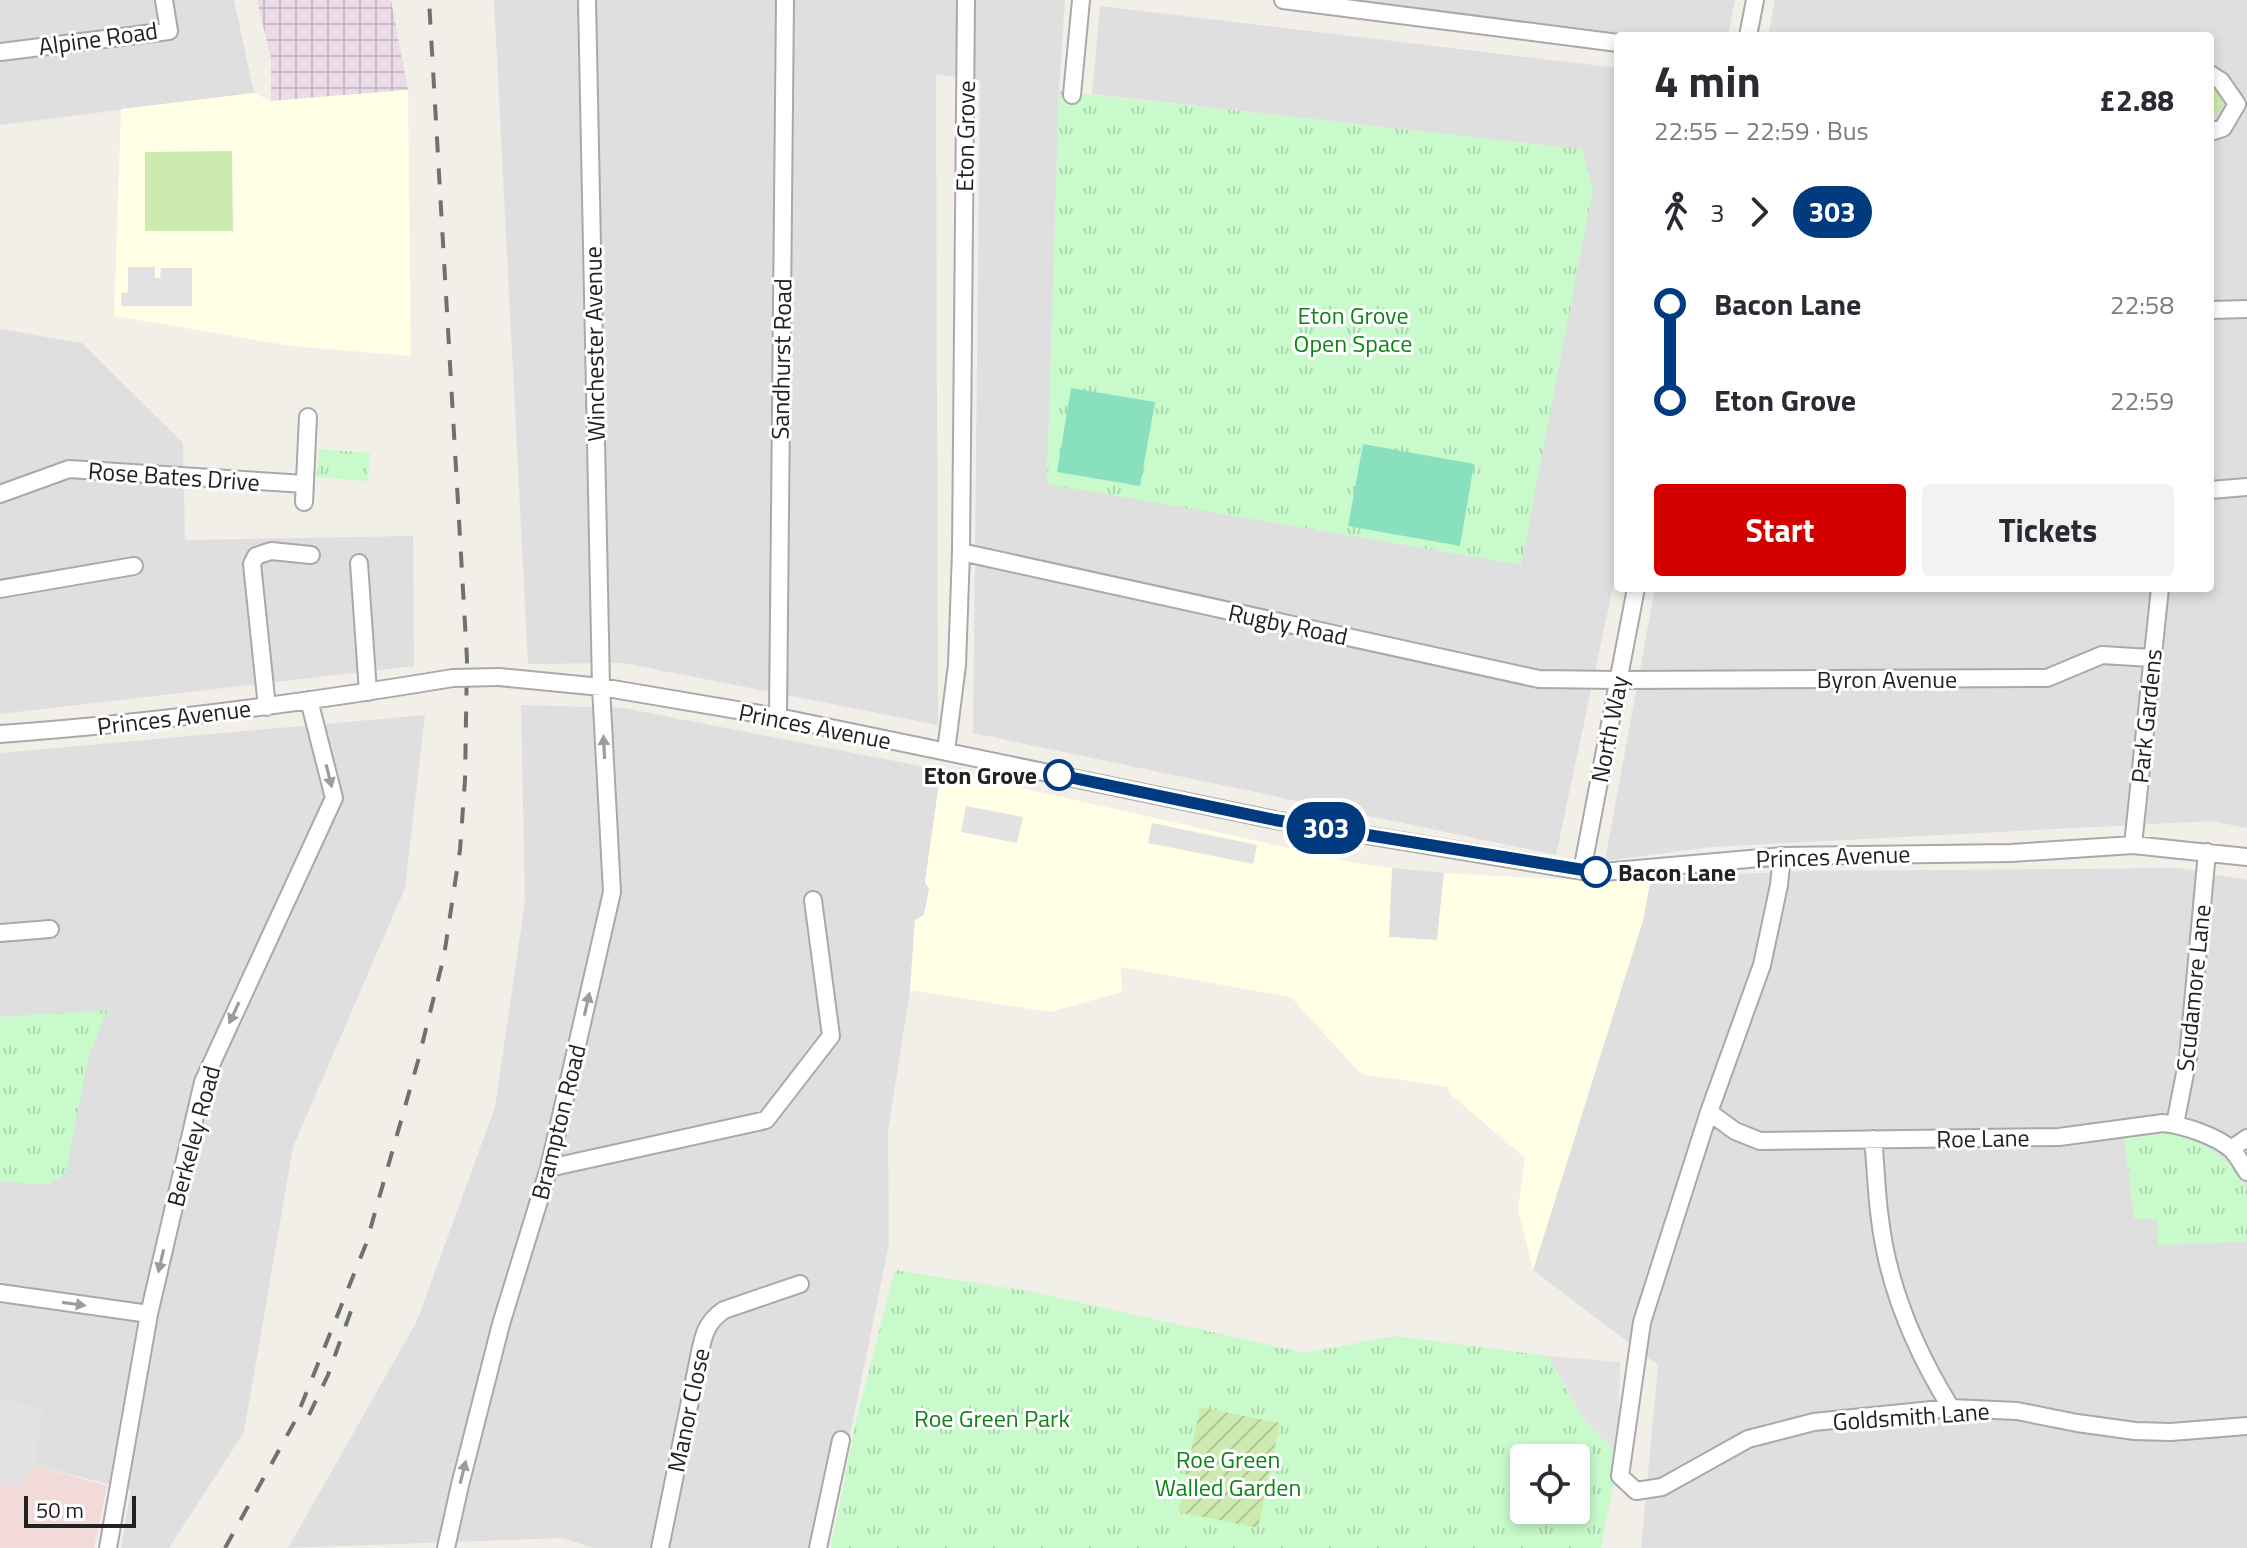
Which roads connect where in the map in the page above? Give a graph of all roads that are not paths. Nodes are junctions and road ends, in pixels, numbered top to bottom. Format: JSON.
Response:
{"nodes":[{"id":1,"x":164,"y":0,"type":"edge"},
{"id":2,"x":587,"y":0,"type":"edge"},
{"id":3,"x":785,"y":0,"type":"edge"},
{"id":4,"x":966,"y":0,"type":"edge"},
{"id":5,"x":1081,"y":0,"type":"edge"},
{"id":6,"x":1283,"y":0,"type":"edge"},
{"id":7,"x":1755,"y":0,"type":"edge"},
{"id":8,"x":1394,"y":7,"type":"edge"},
{"id":9,"x":1749,"y":32,"type":"edge"},
{"id":10,"x":1614,"y":42,"type":"edge"},
{"id":11,"x":0,"y":52,"type":"edge"},
{"id":12,"x":2214,"y":77,"type":"edge"},
{"id":13,"x":1072,"y":95,"type":"dead end"},
{"id":14,"x":2242,"y":105,"type":"edge"},
{"id":15,"x":2214,"y":131,"type":"edge"},
{"id":16,"x":2247,"y":309,"type":"edge"},
{"id":17,"x":2214,"y":310,"type":"edge"},
{"id":18,"x":308,"y":417,"type":"dead end"},
{"id":19,"x":305,"y":484,"type":"junction"},
{"id":20,"x":2247,"y":487,"type":"edge"},
{"id":21,"x":2214,"y":490,"type":"edge"},
{"id":22,"x":0,"y":494,"type":"edge"},
{"id":23,"x":304,"y":502,"type":"dead end"},
{"id":24,"x":961,"y":552,"type":"junction"},
{"id":25,"x":311,"y":555,"type":"dead end"},
{"id":26,"x":359,"y":563,"type":"dead end"},
{"id":27,"x":134,"y":566,"type":"dead end"},
{"id":28,"x":0,"y":589,"type":"edge"},
{"id":29,"x":1635,"y":592,"type":"edge"},
{"id":30,"x":2159,"y":592,"type":"edge"},
{"id":31,"x":2151,"y":658,"type":"junction"},
{"id":32,"x":1618,"y":680,"type":"junction"},
{"id":33,"x":601,"y":687,"type":"junction"},
{"id":34,"x":368,"y":692,"type":"junction"},
{"id":35,"x":309,"y":700,"type":"junction"},
{"id":36,"x":267,"y":707,"type":"junction"},
{"id":37,"x":778,"y":717,"type":"junction"},
{"id":38,"x":0,"y":734,"type":"edge"},
{"id":39,"x":946,"y":751,"type":"junction"},
{"id":40,"x":2133,"y":845,"type":"junction"},
{"id":41,"x":2207,"y":852,"type":"junction"},
{"id":42,"x":1782,"y":856,"type":"junction"},
{"id":43,"x":2247,"y":857,"type":"edge"},
{"id":44,"x":1582,"y":871,"type":"junction"},
{"id":45,"x":813,"y":900,"type":"dead end"},
{"id":46,"x":50,"y":929,"type":"dead end"},
{"id":47,"x":0,"y":933,"type":"edge"},
{"id":48,"x":1709,"y":1112,"type":"junction"},
{"id":49,"x":2175,"y":1124,"type":"junction"},
{"id":50,"x":2247,"y":1138,"type":"edge"},
{"id":51,"x":1873,"y":1139,"type":"junction"},
{"id":52,"x":2231,"y":1149,"type":"junction"},
{"id":53,"x":549,"y":1168,"type":"junction"},
{"id":54,"x":2247,"y":1172,"type":"edge"},
{"id":55,"x":800,"y":1284,"type":"dead end"},
{"id":56,"x":0,"y":1293,"type":"edge"},
{"id":57,"x":149,"y":1314,"type":"junction"},
{"id":58,"x":1951,"y":1408,"type":"junction"},
{"id":59,"x":2247,"y":1426,"type":"edge"},
{"id":60,"x":841,"y":1440,"type":"dead end"},
{"id":61,"x":108,"y":1548,"type":"edge"},
{"id":62,"x":446,"y":1548,"type":"edge"},
{"id":63,"x":660,"y":1548,"type":"edge"},
{"id":64,"x":818,"y":1548,"type":"edge"}],
"edges":[{"from":1,"to":11,"type":"street","name":"Alpine Road"},
{"from":2,"to":33,"type":"street","name":"Winchester Avenue"},
{"from":3,"to":37,"type":"street","name":"Sandhurst Road"},
{"from":4,"to":24,"type":"street","name":"Eton Grove"},
{"from":5,"to":13,"type":"street"},
{"from":6,"to":8,"type":"street"},
{"from":7,"to":9,"type":"street"},
{"from":8,"to":10,"type":"street"},
{"from":12,"to":14,"type":"street"},
{"from":14,"to":15,"type":"street"},
{"from":16,"to":17,"type":"street"},
{"from":18,"to":19,"type":"street"},
{"from":19,"to":22,"type":"street","name":"Rose Bates Drive"},
{"from":19,"to":23,"type":"street"},
{"from":20,"to":21,"type":"street"},
{"from":24,"to":32,"type":"street","name":"Rugby Road"},
{"from":24,"to":39,"type":"street","name":"Eton Grove"},
{"from":25,"to":36,"type":"street"},
{"from":26,"to":34,"type":"street"},
{"from":27,"to":28,"type":"street"},
{"from":29,"to":32,"type":"street","name":"North Way"},
{"from":30,"to":31,"type":"street","name":"Park Gardens"},
{"from":31,"to":32,"type":"street","name":"Byron Avenue"},
{"from":31,"to":40,"type":"street","name":"Park Gardens"},
{"from":32,"to":44,"type":"street","name":"North Way"},
{"from":33,"to":34,"type":"street","name":"Princes Avenue","bridge":true},
{"from":33,"to":37,"type":"street","name":"Princes Avenue"},
{"from":53,"to":33,"type":"street","name":"Brampton Road","one_way":true},
{"from":34,"to":35,"type":"street","name":"Princes Avenue"},
{"from":35,"to":36,"type":"street","name":"Princes Avenue"},
{"from":35,"to":57,"type":"street","name":"Berkeley Road","one_way":true},
{"from":36,"to":38,"type":"street","name":"Princes Avenue"},
{"from":37,"to":39,"type":"street","name":"Princes Avenue"},
{"from":39,"to":44,"type":"street","name":"Princes Avenue"},
{"from":40,"to":41,"type":"street","name":"Princes Avenue"},
{"from":40,"to":42,"type":"street","name":"Princes Avenue"},
{"from":41,"to":43,"type":"street","name":"Princes Avenue"},
{"from":41,"to":49,"type":"street","name":"Scudamore Lane"},
{"from":42,"to":44,"type":"street","name":"Princes Avenue"},
{"from":42,"to":48,"type":"street"},
{"from":45,"to":53,"type":"street"},
{"from":46,"to":47,"type":"street"},
{"from":48,"to":51,"type":"street","name":"Roe Lane"},
{"from":48,"to":58,"type":"street","name":"Goldsmith Lane"},
{"from":49,"to":51,"type":"street","name":"Roe Lane"},
{"from":49,"to":52,"type":"street","name":"Roe Lane"},
{"from":50,"to":52,"type":"street"},
{"from":51,"to":58,"type":"street"},
{"from":52,"to":54,"type":"street","name":"Roe Lane"},
{"from":62,"to":53,"type":"street","name":"Brampton Road","one_way":true},
{"from":55,"to":63,"type":"street","name":"Manor Close"},
{"from":56,"to":57,"type":"street","one_way":true},
{"from":57,"to":61,"type":"street","name":"Berkeley Road"},
{"from":58,"to":59,"type":"street","name":"Goldsmith Lane"},
{"from":60,"to":64,"type":"street"}]}
